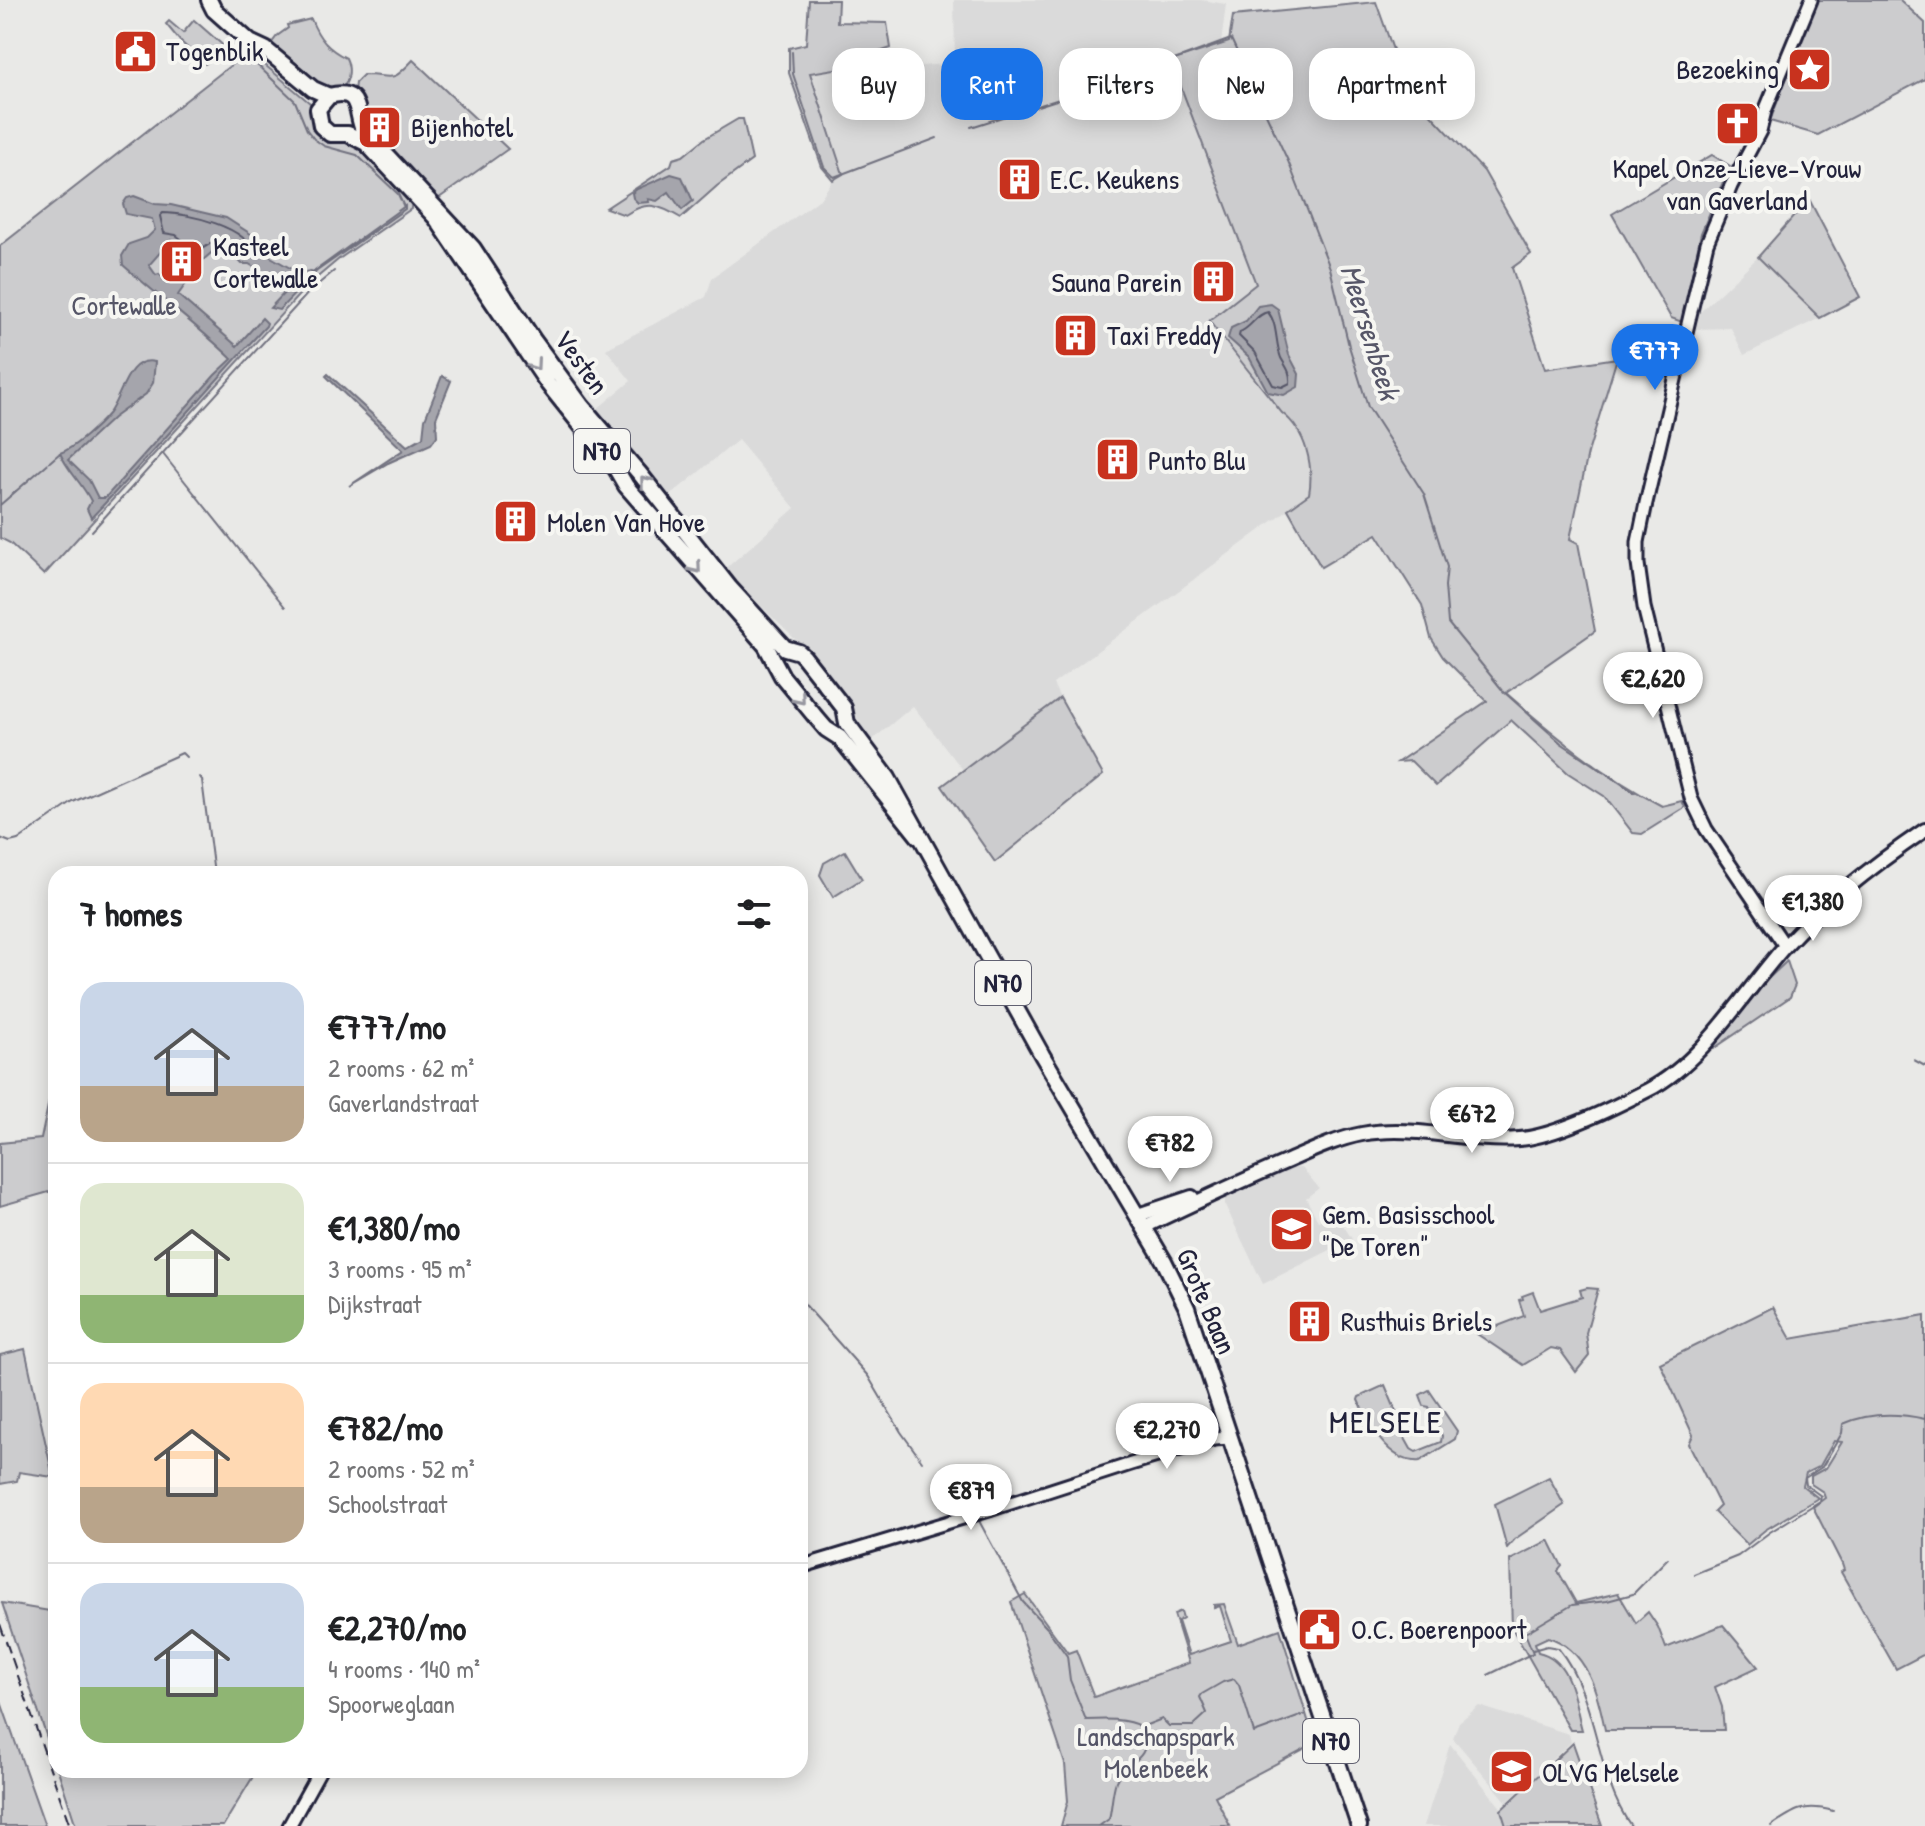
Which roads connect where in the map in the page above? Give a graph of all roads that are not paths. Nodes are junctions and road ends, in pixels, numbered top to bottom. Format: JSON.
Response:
{"nodes":[{"id":1,"x":198,"y":0,"type":"edge"},
{"id":2,"x":1811,"y":0,"type":"edge"},
{"id":3,"x":211,"y":5,"type":"edge"},
{"id":4,"x":250,"y":42,"type":"junction"},
{"id":5,"x":329,"y":96,"type":"junction"},
{"id":6,"x":318,"y":109,"type":"junction"},
{"id":7,"x":359,"y":121,"type":"junction"},
{"id":8,"x":348,"y":134,"type":"junction"},
{"id":9,"x":785,"y":648,"type":"junction"},
{"id":10,"x":774,"y":659,"type":"junction"},
{"id":11,"x":847,"y":723,"type":"junction"},
{"id":12,"x":833,"y":732,"type":"junction"},
{"id":13,"x":887,"y":787,"type":"junction"},
{"id":14,"x":1925,"y":830,"type":"edge"},
{"id":15,"x":919,"y":837,"type":"joint"},
{"id":16,"x":1785,"y":946,"type":"junction"},
{"id":17,"x":1141,"y":1221,"type":"junction"},
{"id":18,"x":1231,"y":1438,"type":"junction"},
{"id":19,"x":808,"y":1565,"type":"edge"},
{"id":20,"x":316,"y":1778,"type":"edge"},
{"id":21,"x":289,"y":1826,"type":"edge"},
{"id":22,"x":1359,"y":1826,"type":"edge"}],
"edges":[{"from":1,"to":3,"type":"main road","number":"N70"},
{"from":2,"to":16,"type":"street"},
{"from":3,"to":4,"type":"main road","number":"N70"},
{"from":4,"to":5,"type":"main road","number":"N70"},
{"from":4,"to":6,"type":"main road","number":"N70"},
{"from":5,"to":6,"type":"main road"},
{"from":5,"to":7,"type":"main road","number":"N70"},
{"from":6,"to":8,"type":"main road","number":"N70"},
{"from":7,"to":8,"type":"main road"},
{"from":9,"to":7,"type":"main road","name":"Vesten","number":"N70","one_way":true},
{"from":8,"to":10,"type":"main road","name":"Vesten","number":"N70","one_way":true},
{"from":9,"to":10,"type":"main road"},
{"from":9,"to":11,"type":"main road","name":"Vesten","number":"N70"},
{"from":10,"to":12,"type":"main road","name":"Vesten","number":"N70","one_way":true},
{"from":11,"to":12,"type":"main road"},
{"from":11,"to":13,"type":"main road","name":"Vesten","number":"N70"},
{"from":12,"to":13,"type":"main road","name":"Vesten","number":"N70"},
{"from":13,"to":15,"type":"main road","name":"Vesten","number":"N70"},
{"from":14,"to":16,"type":"main road"},
{"from":15,"to":17,"type":"main road","name":"Grote Baan","number":"N70"},
{"from":16,"to":17,"type":"main road"},
{"from":17,"to":18,"type":"main road","name":"Grote Baan","number":"N70"},
{"from":18,"to":19,"type":"street"},
{"from":18,"to":22,"type":"main road","name":"Grote Baan","number":"N70"},
{"from":20,"to":21,"type":"street"}]}
